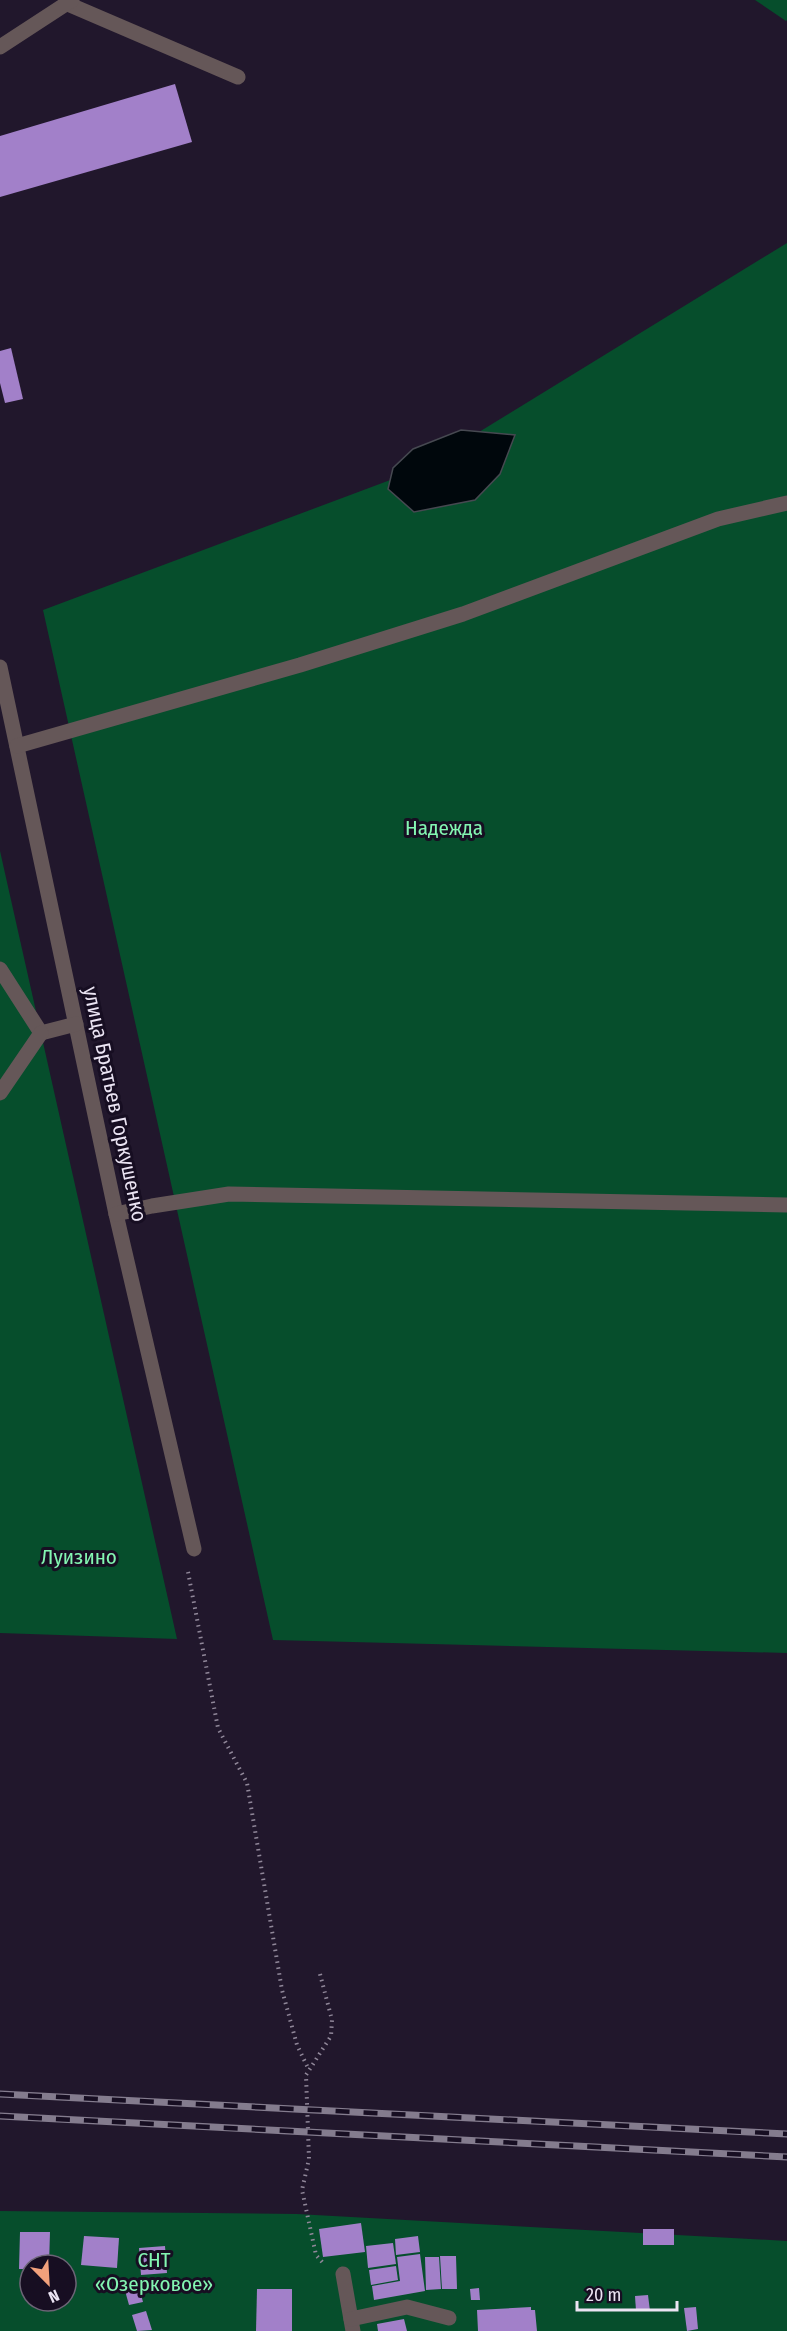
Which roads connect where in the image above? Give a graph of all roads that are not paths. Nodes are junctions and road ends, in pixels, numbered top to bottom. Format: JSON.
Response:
{"nodes":[{"id":1,"x":70,"y":2,"type":"edge"},
{"id":2,"x":0,"y":47,"type":"edge"},
{"id":3,"x":238,"y":77,"type":"dead end"},
{"id":4,"x":787,"y":503,"type":"edge"},
{"id":5,"x":0,"y":668,"type":"edge"},
{"id":6,"x":17,"y":746,"type":"junction"},
{"id":7,"x":0,"y":969,"type":"edge"},
{"id":8,"x":76,"y":1024,"type":"junction"},
{"id":9,"x":41,"y":1033,"type":"junction"},
{"id":10,"x":0,"y":1093,"type":"edge"},
{"id":11,"x":787,"y":1204,"type":"edge"},
{"id":12,"x":116,"y":1214,"type":"junction"},
{"id":13,"x":194,"y":1549,"type":"road end"},
{"id":14,"x":343,"y":2274,"type":"road end"},
{"id":15,"x":449,"y":2318,"type":"dead end"},
{"id":16,"x":352,"y":2325,"type":"edge"}],
"edges":[{"from":1,"to":2,"type":"street"},
{"from":1,"to":3,"type":"street"},
{"from":4,"to":6,"type":"street"},
{"from":5,"to":6,"type":"street","name":"улица Братьев Горкушенко"},
{"from":6,"to":8,"type":"street","name":"улица Братьев Горкушенко"},
{"from":7,"to":9,"type":"street"},
{"from":8,"to":9,"type":"street"},
{"from":8,"to":12,"type":"street","name":"улица Братьев Горкушенко"},
{"from":9,"to":10,"type":"street"},
{"from":11,"to":12,"type":"street"},
{"from":12,"to":13,"type":"street","name":"улица Братьев Горкушенко"},
{"from":14,"to":16,"type":"street"},
{"from":15,"to":16,"type":"street"}]}
